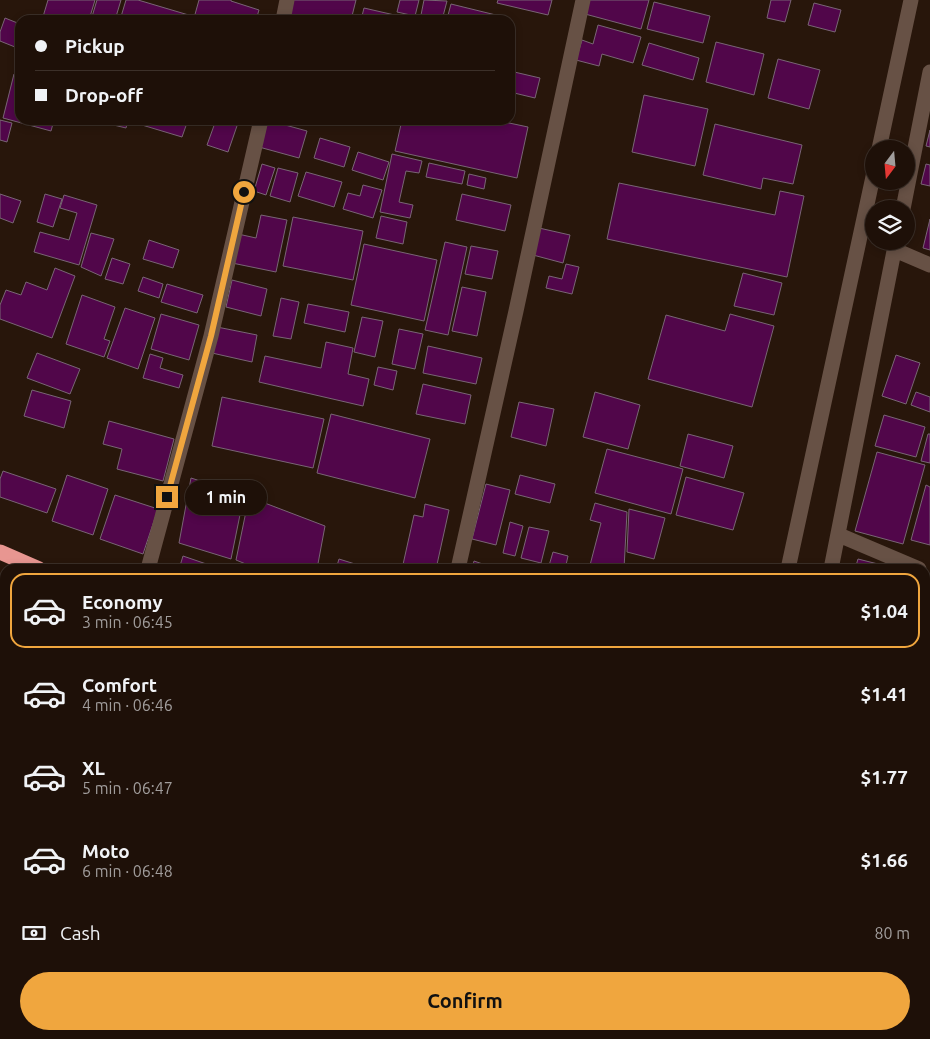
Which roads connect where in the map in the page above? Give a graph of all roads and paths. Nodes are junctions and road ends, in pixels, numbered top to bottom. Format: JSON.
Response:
{"nodes":[{"id":1,"x":287,"y":0,"type":"edge"},
{"id":2,"x":583,"y":0,"type":"edge"},
{"id":3,"x":911,"y":0,"type":"edge"},
{"id":4,"x":284,"y":15,"type":"edge"},
{"id":5,"x":929,"y":81,"type":"edge"},
{"id":6,"x":260,"y":125,"type":"edge"},
{"id":7,"x":881,"y":140,"type":"edge"},
{"id":8,"x":870,"y":190,"type":"edge"},
{"id":9,"x":905,"y":200,"type":"edge"},
{"id":10,"x":895,"y":250,"type":"edge"},
{"id":11,"x":903,"y":250,"type":"edge"},
{"id":12,"x":930,"y":265,"type":"edge"},
{"id":13,"x":839,"y":535,"type":"junction"},
{"id":14,"x":0,"y":552,"type":"edge"},
{"id":15,"x":28,"y":564,"type":"edge"},
{"id":16,"x":149,"y":564,"type":"edge"},
{"id":17,"x":459,"y":564,"type":"edge"},
{"id":18,"x":789,"y":564,"type":"edge"},
{"id":19,"x":832,"y":564,"type":"edge"},
{"id":20,"x":907,"y":564,"type":"edge"}],
"edges":[{"from":1,"to":4,"type":"street"},
{"from":2,"to":17,"type":"street"},
{"from":3,"to":7,"type":"street"},
{"from":5,"to":9,"type":"street"},
{"from":6,"to":16,"type":"street"},
{"from":8,"to":18,"type":"street"},
{"from":10,"to":13,"type":"street"},
{"from":11,"to":12,"type":"street"},
{"from":13,"to":19,"type":"street"},
{"from":13,"to":20,"type":"street"},
{"from":14,"to":15,"type":"highway"}]}
